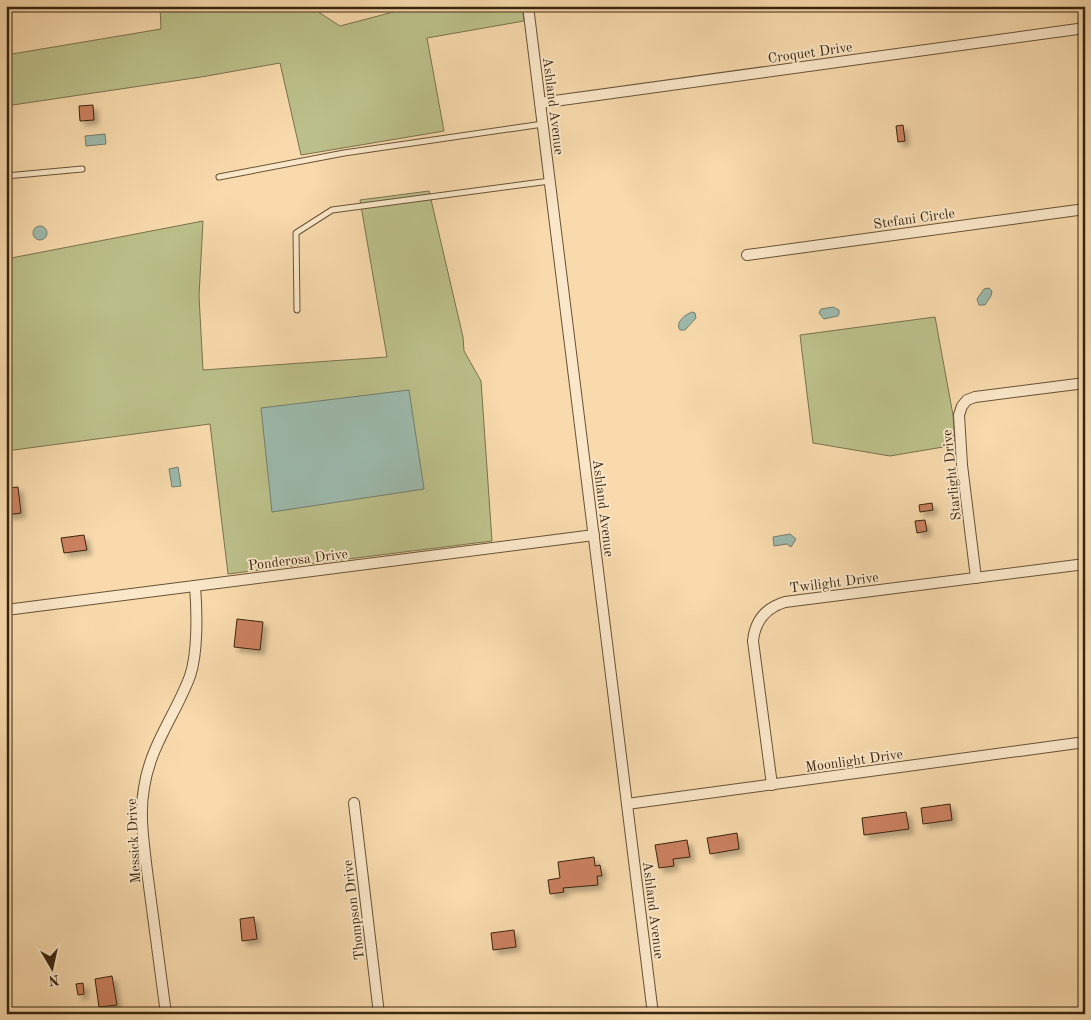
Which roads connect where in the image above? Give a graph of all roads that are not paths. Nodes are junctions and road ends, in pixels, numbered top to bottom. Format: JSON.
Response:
{"nodes":[{"id":1,"x":528,"y":6,"type":"edge"},
{"id":2,"x":1085,"y":28,"type":"edge"},
{"id":3,"x":540,"y":103,"type":"junction"},
{"id":4,"x":543,"y":124,"type":"junction"},
{"id":5,"x":82,"y":170,"type":"dead end"},
{"id":6,"x":6,"y":176,"type":"edge"},
{"id":7,"x":219,"y":177,"type":"dead end"},
{"id":8,"x":550,"y":181,"type":"junction"},
{"id":9,"x":1085,"y":209,"type":"edge"},
{"id":10,"x":747,"y":255,"type":"dead end"},
{"id":11,"x":297,"y":310,"type":"dead end"},
{"id":12,"x":1085,"y":383,"type":"edge"},
{"id":13,"x":594,"y":535,"type":"junction"},
{"id":14,"x":1085,"y":564,"type":"edge"},
{"id":15,"x":976,"y":578,"type":"junction"},
{"id":16,"x":195,"y":586,"type":"junction"},
{"id":17,"x":6,"y":610,"type":"edge"},
{"id":18,"x":1085,"y":742,"type":"edge"},
{"id":19,"x":772,"y":785,"type":"junction"},
{"id":20,"x":354,"y":803,"type":"dead end"},
{"id":21,"x":627,"y":804,"type":"junction"},
{"id":22,"x":166,"y":1014,"type":"edge"},
{"id":23,"x":379,"y":1014,"type":"edge"},
{"id":24,"x":653,"y":1014,"type":"edge"}],
"edges":[{"from":1,"to":3,"type":"street","name":"Ashland Avenue"},
{"from":2,"to":3,"type":"street","name":"Croquet Drive"},
{"from":3,"to":4,"type":"street","name":"Ashland Avenue"},
{"from":4,"to":7,"type":"lane"},
{"from":4,"to":8,"type":"street","name":"Ashland Avenue"},
{"from":5,"to":6,"type":"lane"},
{"from":8,"to":11,"type":"lane"},
{"from":8,"to":13,"type":"street","name":"Ashland Avenue"},
{"from":9,"to":10,"type":"street","name":"Stefani Circle"},
{"from":12,"to":15,"type":"street","name":"Starlight Drive"},
{"from":13,"to":16,"type":"street","name":"Ponderosa Drive"},
{"from":13,"to":21,"type":"street","name":"Ashland Avenue"},
{"from":14,"to":15,"type":"street","name":"Twilight Drive"},
{"from":15,"to":19,"type":"street","name":"Twilight Drive"},
{"from":16,"to":17,"type":"street","name":"Ponderosa Drive"},
{"from":16,"to":22,"type":"street","name":"Messick Drive"},
{"from":18,"to":19,"type":"street","name":"Moonlight Drive"},
{"from":19,"to":21,"type":"street","name":"Moonlight Drive"},
{"from":20,"to":23,"type":"street","name":"Thompson Drive"},
{"from":21,"to":24,"type":"street","name":"Ashland Avenue"}]}
